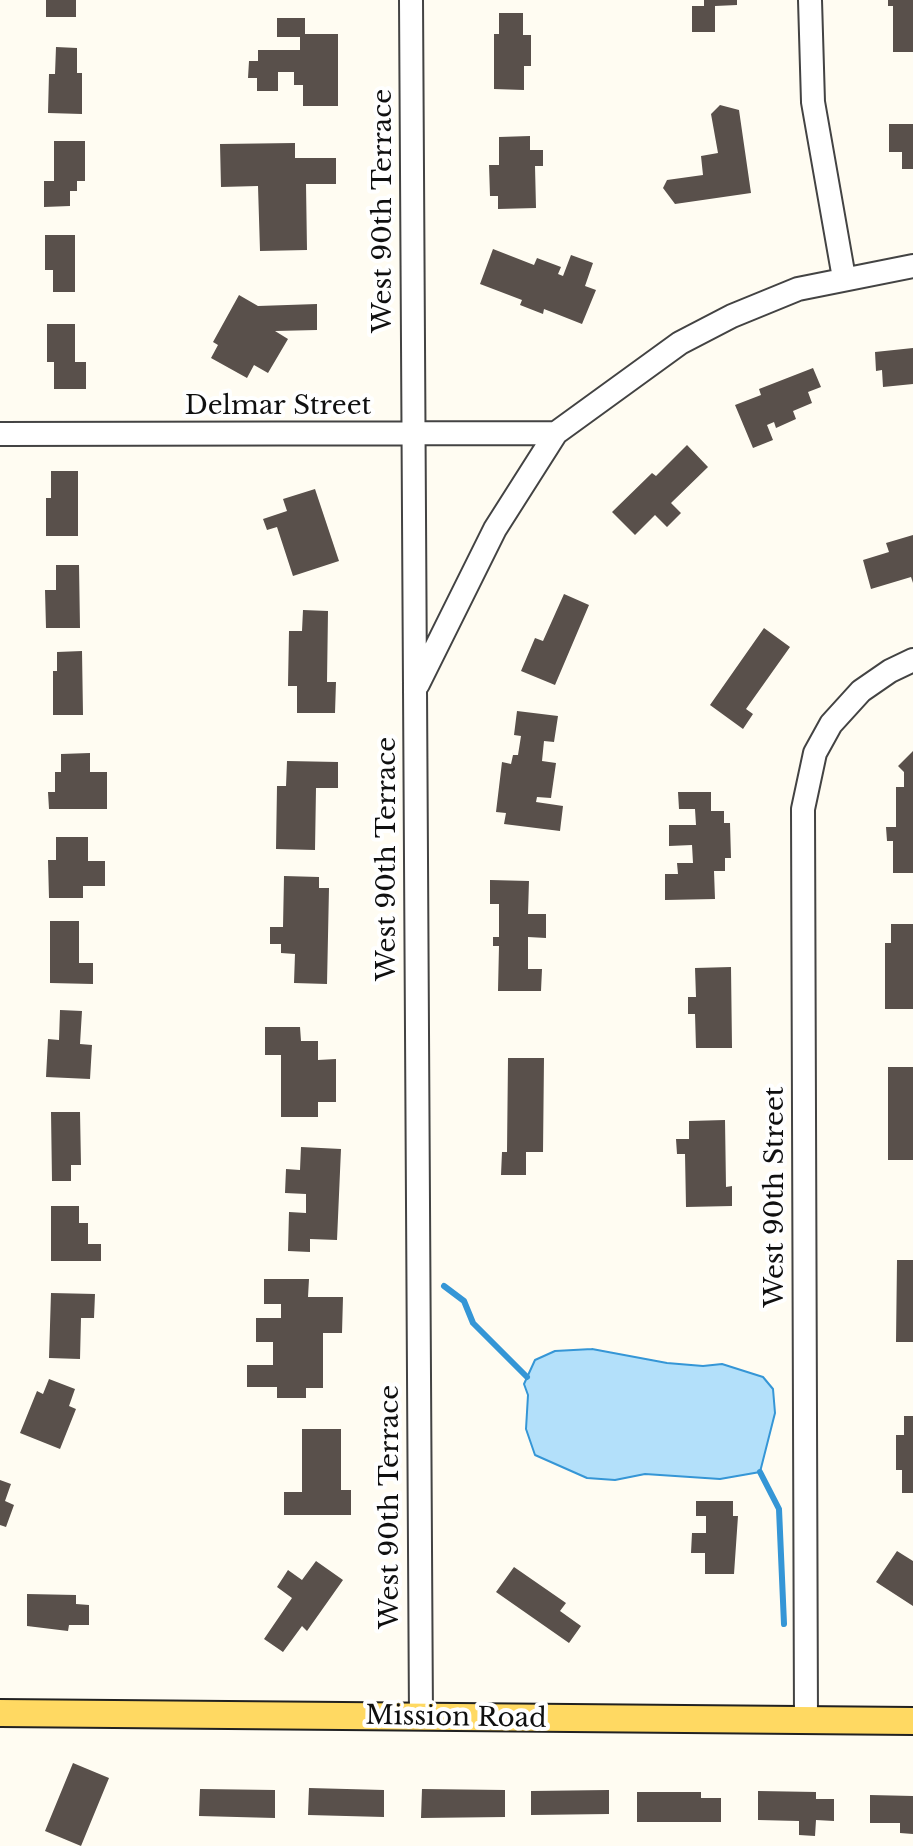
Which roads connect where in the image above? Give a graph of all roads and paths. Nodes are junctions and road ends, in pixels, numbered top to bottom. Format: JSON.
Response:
{"nodes":[{"id":1,"x":411,"y":0,"type":"edge"},
{"id":2,"x":810,"y":0,"type":"edge"},
{"id":3,"x":913,"y":266,"type":"edge"},
{"id":4,"x":844,"y":278,"type":"junction"},
{"id":5,"x":556,"y":433,"type":"junction"},
{"id":6,"x":0,"y":434,"type":"edge"},
{"id":7,"x":412,"y":434,"type":"junction"},
{"id":8,"x":913,"y":660,"type":"edge"},
{"id":9,"x":416,"y":689,"type":"junction"},
{"id":10,"x":0,"y":1713,"type":"edge"},
{"id":11,"x":421,"y":1717,"type":"junction"},
{"id":12,"x":806,"y":1721,"type":"junction"},
{"id":13,"x":913,"y":1721,"type":"edge"}],
"edges":[{"from":1,"to":7,"type":"street","name":"West 90th Terrace"},
{"from":2,"to":4,"type":"street"},
{"from":3,"to":4,"type":"street"},
{"from":4,"to":5,"type":"street"},
{"from":5,"to":7,"type":"street","name":"Delmar Street"},
{"from":5,"to":9,"type":"street"},
{"from":6,"to":7,"type":"street","name":"Delmar Street"},
{"from":7,"to":9,"type":"street","name":"West 90th Terrace"},
{"from":8,"to":12,"type":"street","name":"West 90th Street"},
{"from":9,"to":11,"type":"street","name":"West 90th Terrace"},
{"from":10,"to":11,"type":"main road","name":"Mission Road"},
{"from":11,"to":12,"type":"main road","name":"Mission Road"},
{"from":12,"to":13,"type":"main road","name":"Mission Road"}]}
